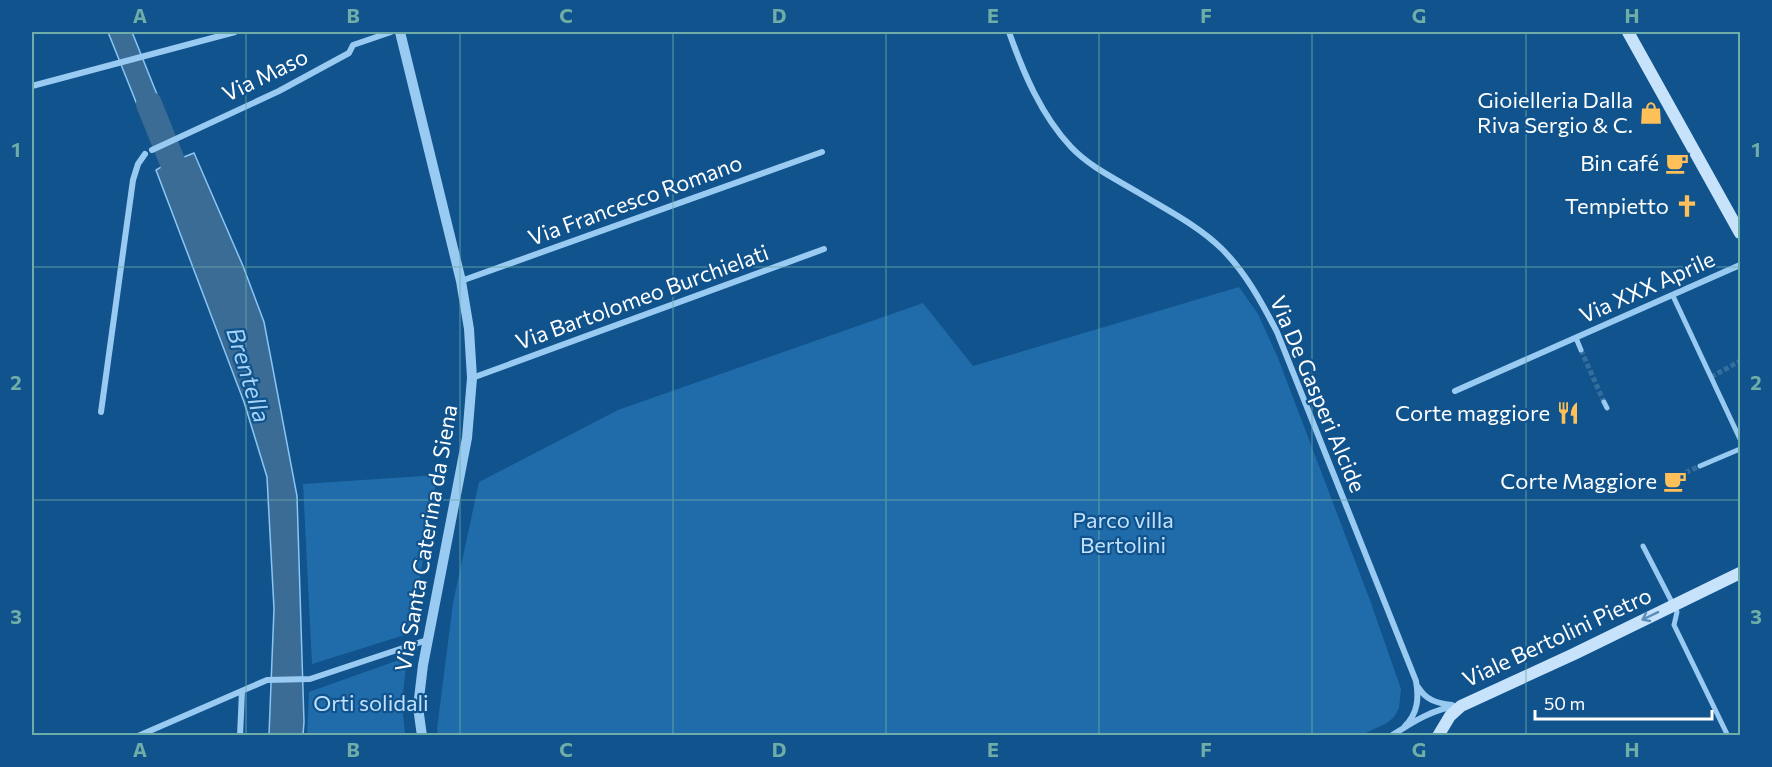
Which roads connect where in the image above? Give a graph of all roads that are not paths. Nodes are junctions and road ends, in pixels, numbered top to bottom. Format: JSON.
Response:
{"nodes":[{"id":1,"x":235,"y":32,"type":"edge"},
{"id":2,"x":391,"y":32,"type":"edge"},
{"id":3,"x":400,"y":32,"type":"edge"},
{"id":4,"x":1009,"y":32,"type":"edge"},
{"id":5,"x":1628,"y":32,"type":"edge"},
{"id":6,"x":32,"y":86,"type":"edge"},
{"id":7,"x":152,"y":150,"type":"dead end"},
{"id":8,"x":822,"y":152,"type":"dead end"},
{"id":9,"x":145,"y":154,"type":"dead end"},
{"id":10,"x":1740,"y":233,"type":"edge"},
{"id":11,"x":824,"y":249,"type":"dead end"},
{"id":12,"x":1740,"y":265,"type":"edge"},
{"id":13,"x":461,"y":281,"type":"junction"},
{"id":14,"x":1673,"y":296,"type":"junction"},
{"id":15,"x":1576,"y":338,"type":"junction"},
{"id":16,"x":1581,"y":350,"type":"tunnel mouth"},
{"id":17,"x":472,"y":378,"type":"junction"},
{"id":18,"x":1455,"y":391,"type":"dead end"},
{"id":19,"x":101,"y":412,"type":"dead end"},
{"id":20,"x":1740,"y":439,"type":"edge"},
{"id":21,"x":1740,"y":449,"type":"edge"},
{"id":22,"x":1700,"y":466,"type":"tunnel mouth"},
{"id":23,"x":1643,"y":546,"type":"dead end"},
{"id":24,"x":1740,"y":573,"type":"edge"},
{"id":25,"x":1674,"y":605,"type":"junction"},
{"id":26,"x":427,"y":640,"type":"junction"},
{"id":27,"x":1417,"y":686,"type":"junction"},
{"id":28,"x":242,"y":691,"type":"junction"},
{"id":29,"x":1461,"y":706,"type":"junction"},
{"id":30,"x":1406,"y":726,"type":"junction"},
{"id":31,"x":1727,"y":734,"type":"dead end"},
{"id":32,"x":138,"y":735,"type":"edge"},
{"id":33,"x":240,"y":735,"type":"edge"},
{"id":34,"x":422,"y":735,"type":"edge"},
{"id":35,"x":1390,"y":735,"type":"edge"},
{"id":36,"x":1438,"y":735,"type":"edge"}],
"edges":[{"from":1,"to":6,"type":"street"},
{"from":2,"to":7,"type":"street","name":"Via Maso"},
{"from":3,"to":13,"type":"street","name":"Via Santa Caterina da Siena"},
{"from":4,"to":27,"type":"street","name":"Via De Gasperi Alcide"},
{"from":5,"to":10,"type":"main road"},
{"from":8,"to":13,"type":"street","name":"Via Francesco Romano"},
{"from":9,"to":19,"type":"street"},
{"from":11,"to":17,"type":"street","name":"Via Bartolomeo Burchielati"},
{"from":12,"to":14,"type":"street","name":"Via XXX Aprile"},
{"from":13,"to":17,"type":"street","name":"Via Santa Caterina da Siena"},
{"from":14,"to":15,"type":"street","name":"Via XXX Aprile"},
{"from":14,"to":20,"type":"street"},
{"from":15,"to":16,"type":"street"},
{"from":15,"to":18,"type":"street","name":"Via XXX Aprile"},
{"from":17,"to":26,"type":"street","name":"Via Santa Caterina da Siena"},
{"from":21,"to":22,"type":"street"},
{"from":23,"to":25,"type":"street"},
{"from":24,"to":25,"type":"main road","name":"Viale Bertolini Pietro"},
{"from":25,"to":29,"type":"main road","name":"Viale Bertolini Pietro","one_way":true},
{"from":25,"to":31,"type":"street"},
{"from":26,"to":28,"type":"street"},
{"from":26,"to":34,"type":"street","name":"Via Santa Caterina da Siena"},
{"from":27,"to":29,"type":"street"},
{"from":27,"to":30,"type":"street","name":"Via De Gasperi Alcide"},
{"from":28,"to":32,"type":"street"},
{"from":28,"to":33,"type":"street"},
{"from":29,"to":30,"type":"street","name":"Viale Bertolini Pietro"},
{"from":29,"to":36,"type":"main road"},
{"from":30,"to":35,"type":"street","name":"Viale Bertolini Pietro"}]}
